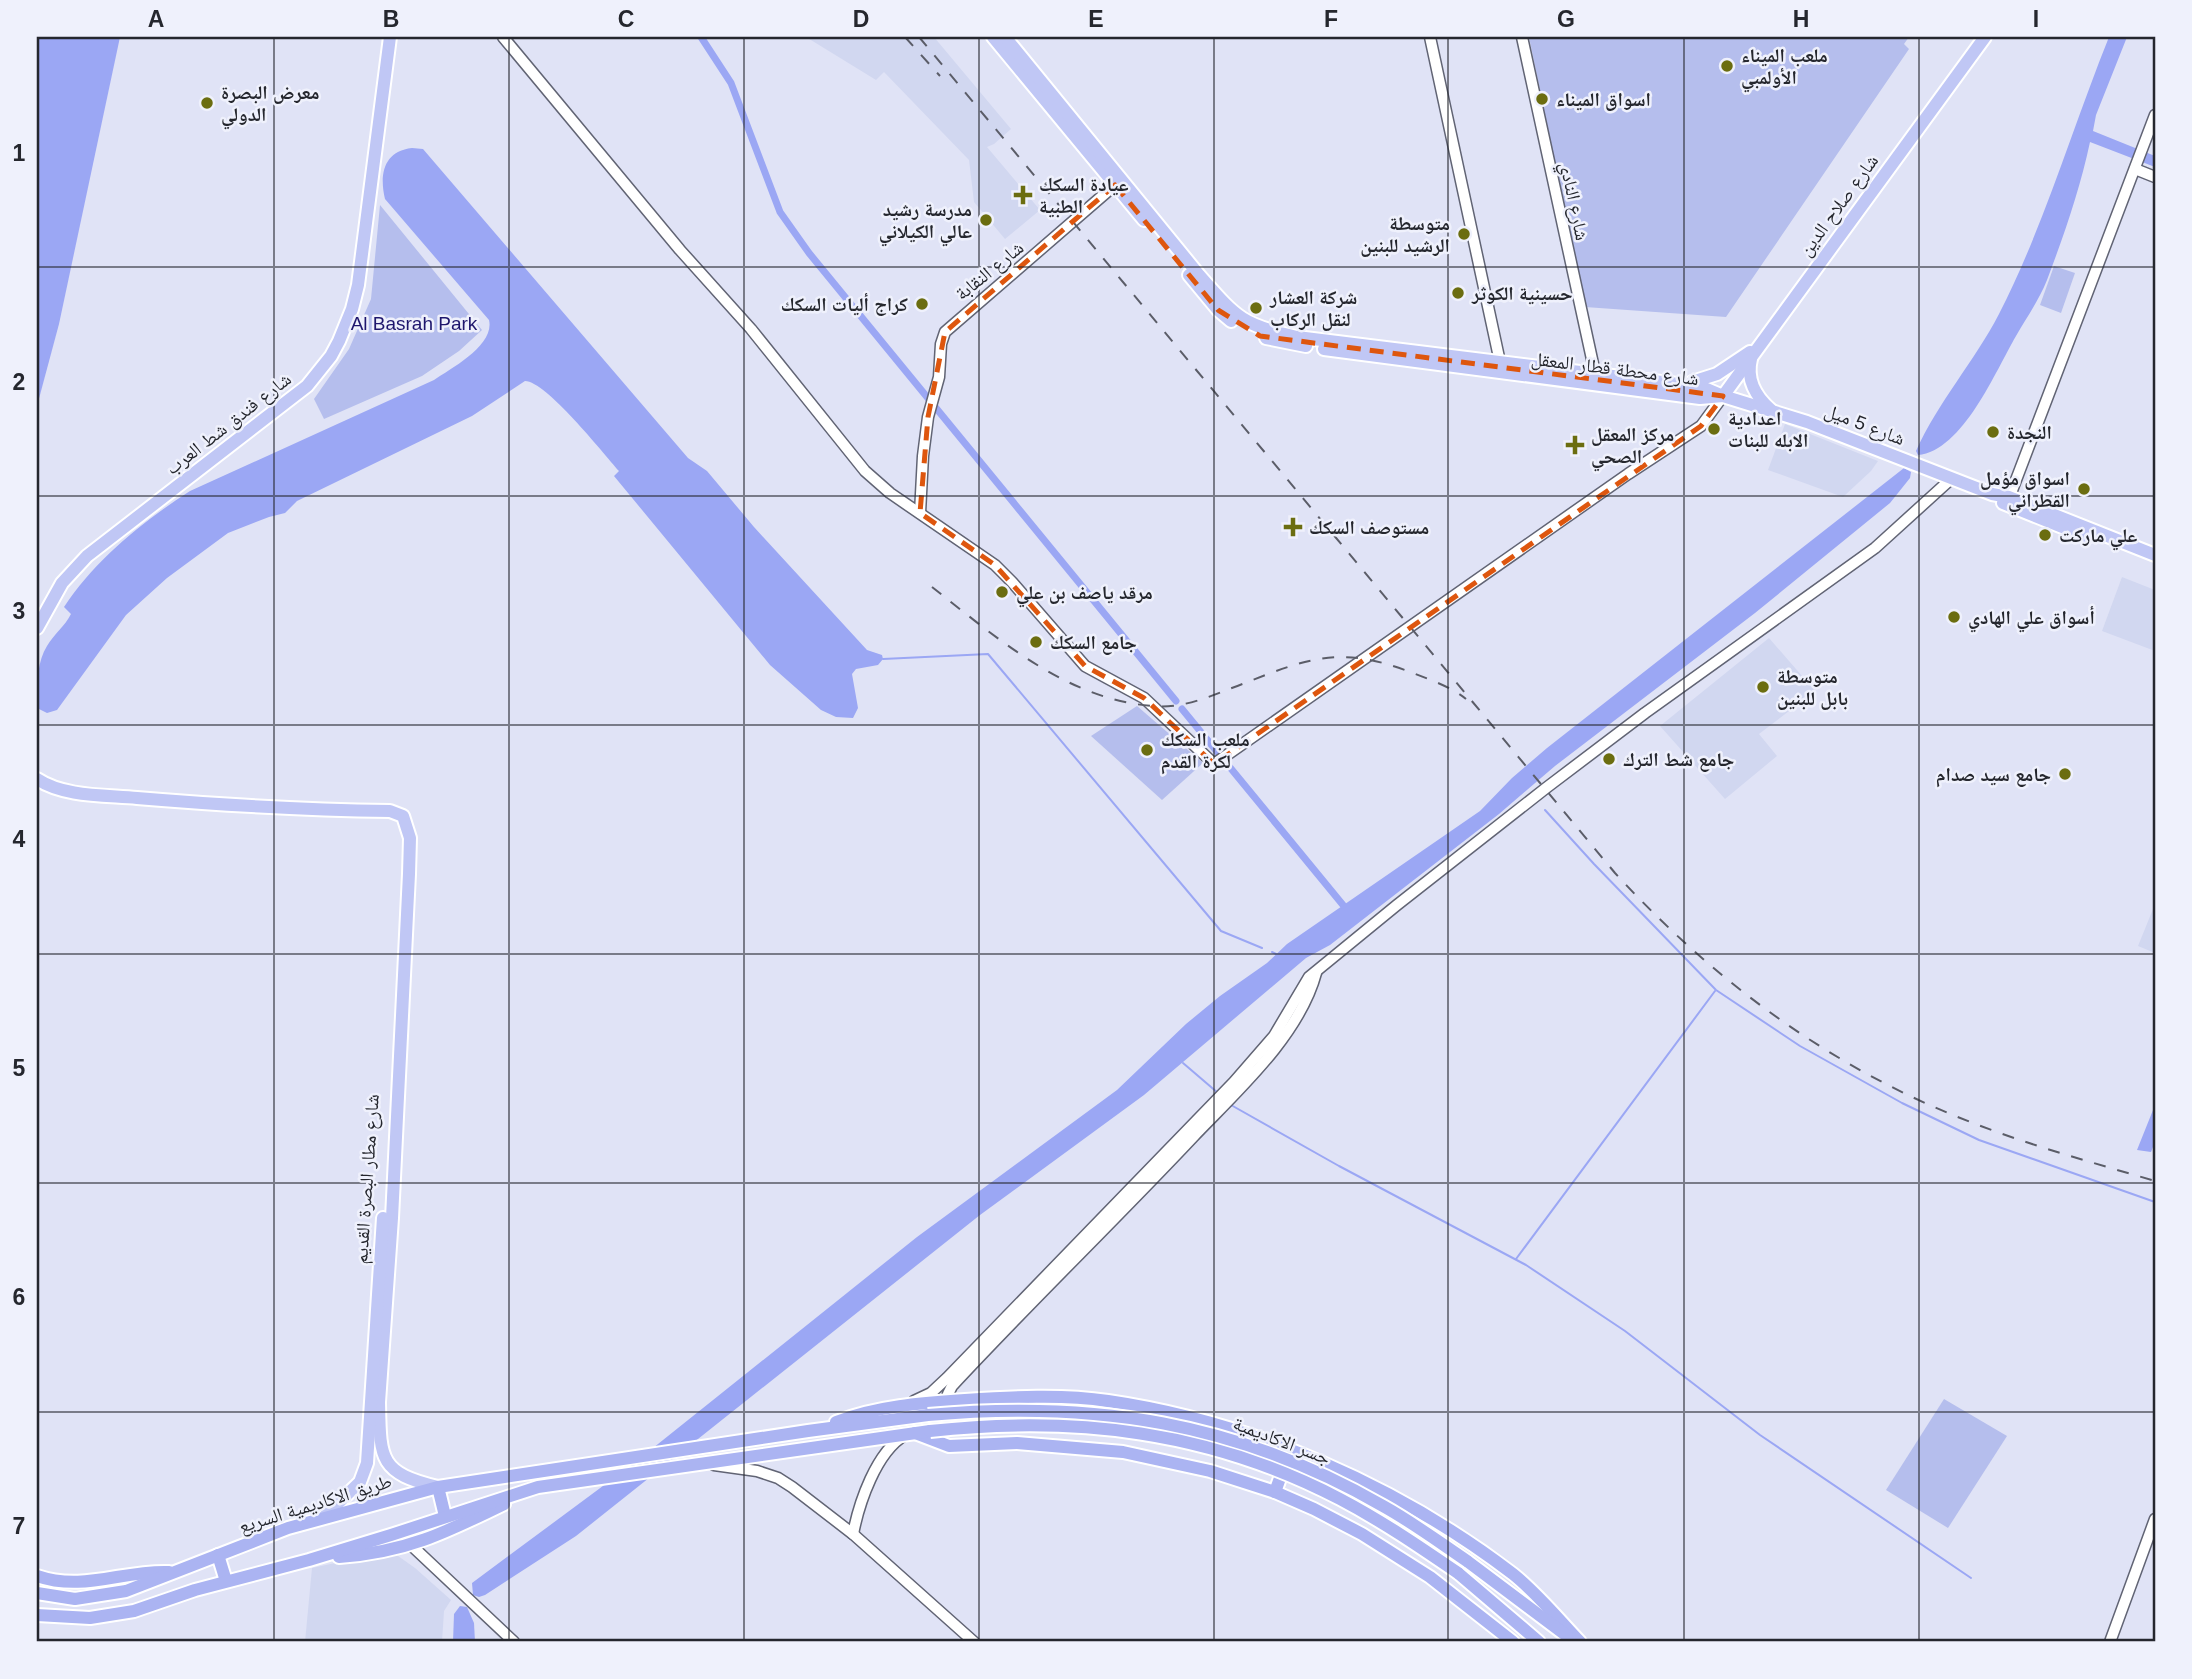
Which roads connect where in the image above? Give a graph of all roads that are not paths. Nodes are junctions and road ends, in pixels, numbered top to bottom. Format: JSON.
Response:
{"nodes":[{"id":1,"x":390,"y":37,"type":"edge"},
{"id":2,"x":503,"y":37,"type":"edge"},
{"id":3,"x":997,"y":37,"type":"edge"},
{"id":4,"x":1430,"y":37,"type":"edge"},
{"id":5,"x":1522,"y":37,"type":"edge"},
{"id":6,"x":1985,"y":37,"type":"edge"},
{"id":7,"x":2155,"y":116,"type":"edge"},
{"id":8,"x":2135,"y":169,"type":"junction"},
{"id":9,"x":2155,"y":177,"type":"edge"},
{"id":10,"x":1115,"y":185,"type":"junction"},
{"id":11,"x":1761,"y":343,"type":"junction"},
{"id":12,"x":1752,"y":356,"type":"junction"},
{"id":13,"x":1500,"y":362,"type":"junction"},
{"id":14,"x":1595,"y":373,"type":"junction"},
{"id":15,"x":1682,"y":384,"type":"junction"},
{"id":16,"x":1723,"y":396,"type":"junction"},
{"id":17,"x":1772,"y":411,"type":"junction"},
{"id":18,"x":1951,"y":479,"type":"junction"},
{"id":19,"x":2008,"y":501,"type":"junction"},
{"id":20,"x":920,"y":513,"type":"junction"},
{"id":21,"x":2155,"y":555,"type":"edge"},
{"id":22,"x":2155,"y":562,"type":"edge"},
{"id":23,"x":37,"y":628,"type":"edge"},
{"id":24,"x":37,"y":779,"type":"edge"},
{"id":25,"x":405,"y":822,"type":"junction"},
{"id":26,"x":1317,"y":972,"type":"junction"},
{"id":27,"x":955,"y":1401,"type":"junction"},
{"id":28,"x":892,"y":1407,"type":"junction"},
{"id":29,"x":1138,"y":1407,"type":"junction"},
{"id":30,"x":808,"y":1431,"type":"junction"},
{"id":31,"x":911,"y":1433,"type":"junction"},
{"id":32,"x":1290,"y":1450,"type":"junction"},
{"id":33,"x":1123,"y":1452,"type":"junction"},
{"id":34,"x":677,"y":1467,"type":"junction"},
{"id":35,"x":553,"y":1484,"type":"junction"},
{"id":36,"x":438,"y":1487,"type":"junction"},
{"id":37,"x":1275,"y":1492,"type":"junction"},
{"id":38,"x":445,"y":1516,"type":"junction"},
{"id":39,"x":324,"y":1517,"type":"junction"},
{"id":40,"x":2155,"y":1519,"type":"edge"},
{"id":41,"x":853,"y":1534,"type":"junction"},
{"id":42,"x":411,"y":1545,"type":"junction"},
{"id":43,"x":218,"y":1555,"type":"junction"},
{"id":44,"x":315,"y":1558,"type":"junction"},
{"id":45,"x":176,"y":1572,"type":"junction"},
{"id":46,"x":37,"y":1576,"type":"edge"},
{"id":47,"x":226,"y":1581,"type":"junction"},
{"id":48,"x":37,"y":1593,"type":"edge"},
{"id":49,"x":37,"y":1615,"type":"edge"},
{"id":50,"x":514,"y":1642,"type":"edge"},
{"id":51,"x":974,"y":1642,"type":"edge"},
{"id":52,"x":1513,"y":1642,"type":"edge"},
{"id":53,"x":1539,"y":1642,"type":"edge"},
{"id":54,"x":1578,"y":1642,"type":"edge"},
{"id":55,"x":2110,"y":1642,"type":"edge"}],
"edges":[{"from":1,"to":23,"type":"main road","name":"شارع فندق شط العرب"},
{"from":2,"to":20,"type":"street"},
{"from":3,"to":10,"type":"main road","name":"شارع محطة قطار المعقل"},
{"from":3,"to":13,"type":"main road","name":"شارع محطة قطار المعقل"},
{"from":4,"to":13,"type":"street"},
{"from":5,"to":14,"type":"street","name":"شارع النادي"},
{"from":6,"to":11,"type":"main road","name":"شارع صلاح الدين"},
{"from":7,"to":8,"type":"street"},
{"from":8,"to":9,"type":"street"},
{"from":8,"to":19,"type":"street"},
{"from":10,"to":16,"type":"main road","name":"شارع محطة قطار المعقل"},
{"from":10,"to":20,"type":"street","name":"شارع النقابة"},
{"from":11,"to":12,"type":"main road","name":"شارع صلاح الدين"},
{"from":11,"to":15,"type":"main road"},
{"from":12,"to":16,"type":"main road","name":"شارع صلاح الدين"},
{"from":12,"to":17,"type":"main road"},
{"from":13,"to":14,"type":"main road","name":"شارع محطة قطار المعقل"},
{"from":14,"to":15,"type":"main road","name":"شارع محطة قطار المعقل"},
{"from":15,"to":16,"type":"main road","name":"شارع محطة قطار المعقل"},
{"from":16,"to":17,"type":"main road","name":"شارع 5 ميل"},
{"from":16,"to":20,"type":"street"},
{"from":17,"to":18,"type":"main road","name":"شارع 5 ميل"},
{"from":18,"to":19,"type":"main road","name":"شارع 5 ميل"},
{"from":18,"to":26,"type":"street"},
{"from":19,"to":21,"type":"main road","name":"شارع 5 ميل"},
{"from":19,"to":22,"type":"main road","name":"شارع 5 ميل"},
{"from":24,"to":25,"type":"main road"},
{"from":25,"to":36,"type":"main road","name":"شارع مطار البصرة القديم"},
{"from":25,"to":39,"type":"main road","name":"شارع مطار البصرة القديم"},
{"from":26,"to":27,"type":"street"},
{"from":26,"to":28,"type":"street"},
{"from":27,"to":28,"type":"highway"},
{"from":27,"to":29,"type":"highway"},
{"from":28,"to":30,"type":"highway"},
{"from":29,"to":32,"type":"highway"},
{"from":29,"to":33,"type":"highway"},
{"from":30,"to":36,"type":"highway","name":"طريق الاكاديمية السريع"},
{"from":30,"to":54,"type":"highway","name":"جسر الاكاديمية","bridge":true},
{"from":31,"to":33,"type":"highway"},
{"from":31,"to":34,"type":"highway"},
{"from":31,"to":41,"type":"street"},
{"from":31,"to":53,"type":"highway","name":"جسر الاكاديمية","bridge":true},
{"from":32,"to":37,"type":"highway"},
{"from":32,"to":54,"type":"highway"},
{"from":33,"to":37,"type":"highway"},
{"from":34,"to":35,"type":"highway"},
{"from":34,"to":41,"type":"street"},
{"from":35,"to":38,"type":"highway"},
{"from":35,"to":42,"type":"highway"},
{"from":36,"to":38,"type":"highway"},
{"from":36,"to":39,"type":"highway","name":"طريق الاكاديمية السريع"},
{"from":37,"to":52,"type":"highway"},
{"from":38,"to":44,"type":"highway"},
{"from":39,"to":43,"type":"highway","name":"طريق الاكاديمية السريع"},
{"from":40,"to":55,"type":"street"},
{"from":41,"to":51,"type":"street"},
{"from":42,"to":44,"type":"highway"},
{"from":42,"to":50,"type":"street"},
{"from":43,"to":45,"type":"highway","name":"طريق الاكاديمية السريع"},
{"from":43,"to":47,"type":"highway"},
{"from":44,"to":47,"type":"highway"},
{"from":45,"to":46,"type":"highway"},
{"from":45,"to":48,"type":"highway","name":"طريق الاكاديمية السريع"},
{"from":47,"to":49,"type":"highway"}]}
